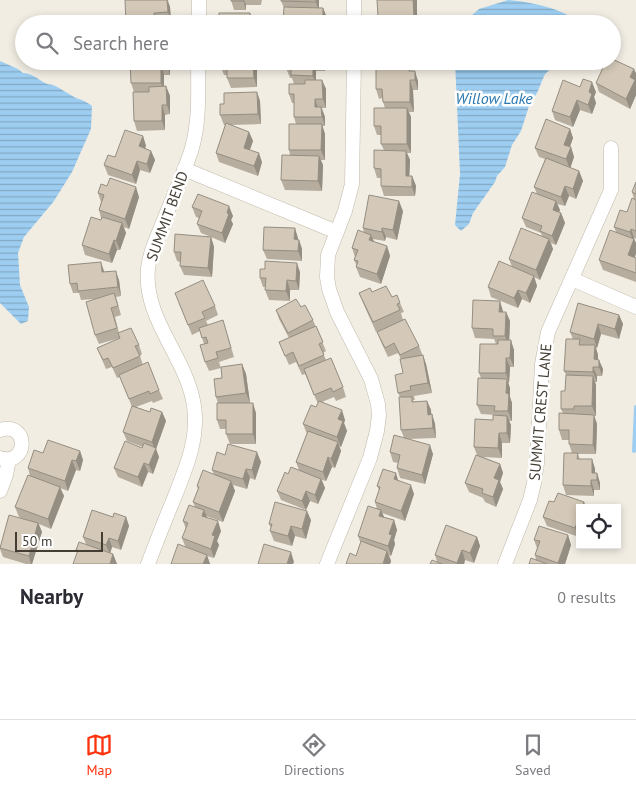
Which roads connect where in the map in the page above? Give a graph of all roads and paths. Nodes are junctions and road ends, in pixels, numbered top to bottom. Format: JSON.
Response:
{"nodes":[{"id":1,"x":199,"y":0,"type":"edge"},
{"id":2,"x":354,"y":0,"type":"edge"},
{"id":3,"x":199,"y":15,"type":"edge"},
{"id":4,"x":354,"y":15,"type":"edge"},
{"id":5,"x":198,"y":70,"type":"edge"},
{"id":6,"x":354,"y":70,"type":"edge"},
{"id":7,"x":611,"y":148,"type":"dead end"},
{"id":8,"x":184,"y":169,"type":"junction"},
{"id":9,"x":337,"y":232,"type":"junction"},
{"id":10,"x":572,"y":279,"type":"junction"},
{"id":11,"x":636,"y":307,"type":"edge"},
{"id":12,"x":0,"y":430,"type":"edge"},
{"id":13,"x":4,"y":458,"type":"edge"},
{"id":14,"x":0,"y":491,"type":"edge"},
{"id":15,"x":148,"y":564,"type":"edge"},
{"id":16,"x":328,"y":564,"type":"edge"},
{"id":17,"x":505,"y":564,"type":"edge"}],
"edges":[{"from":1,"to":3,"type":"street"},
{"from":2,"to":4,"type":"street"},
{"from":5,"to":8,"type":"street","name":"SUMMIT BEND"},
{"from":6,"to":9,"type":"street"},
{"from":7,"to":10,"type":"street","name":"SUMMIT CREST LANE"},
{"from":8,"to":9,"type":"street"},
{"from":8,"to":15,"type":"street","name":"SUMMIT BEND"},
{"from":9,"to":16,"type":"street"},
{"from":10,"to":11,"type":"street"},
{"from":10,"to":17,"type":"street","name":"SUMMIT CREST LANE"},
{"from":12,"to":13,"type":"street"},
{"from":13,"to":14,"type":"street"}]}
